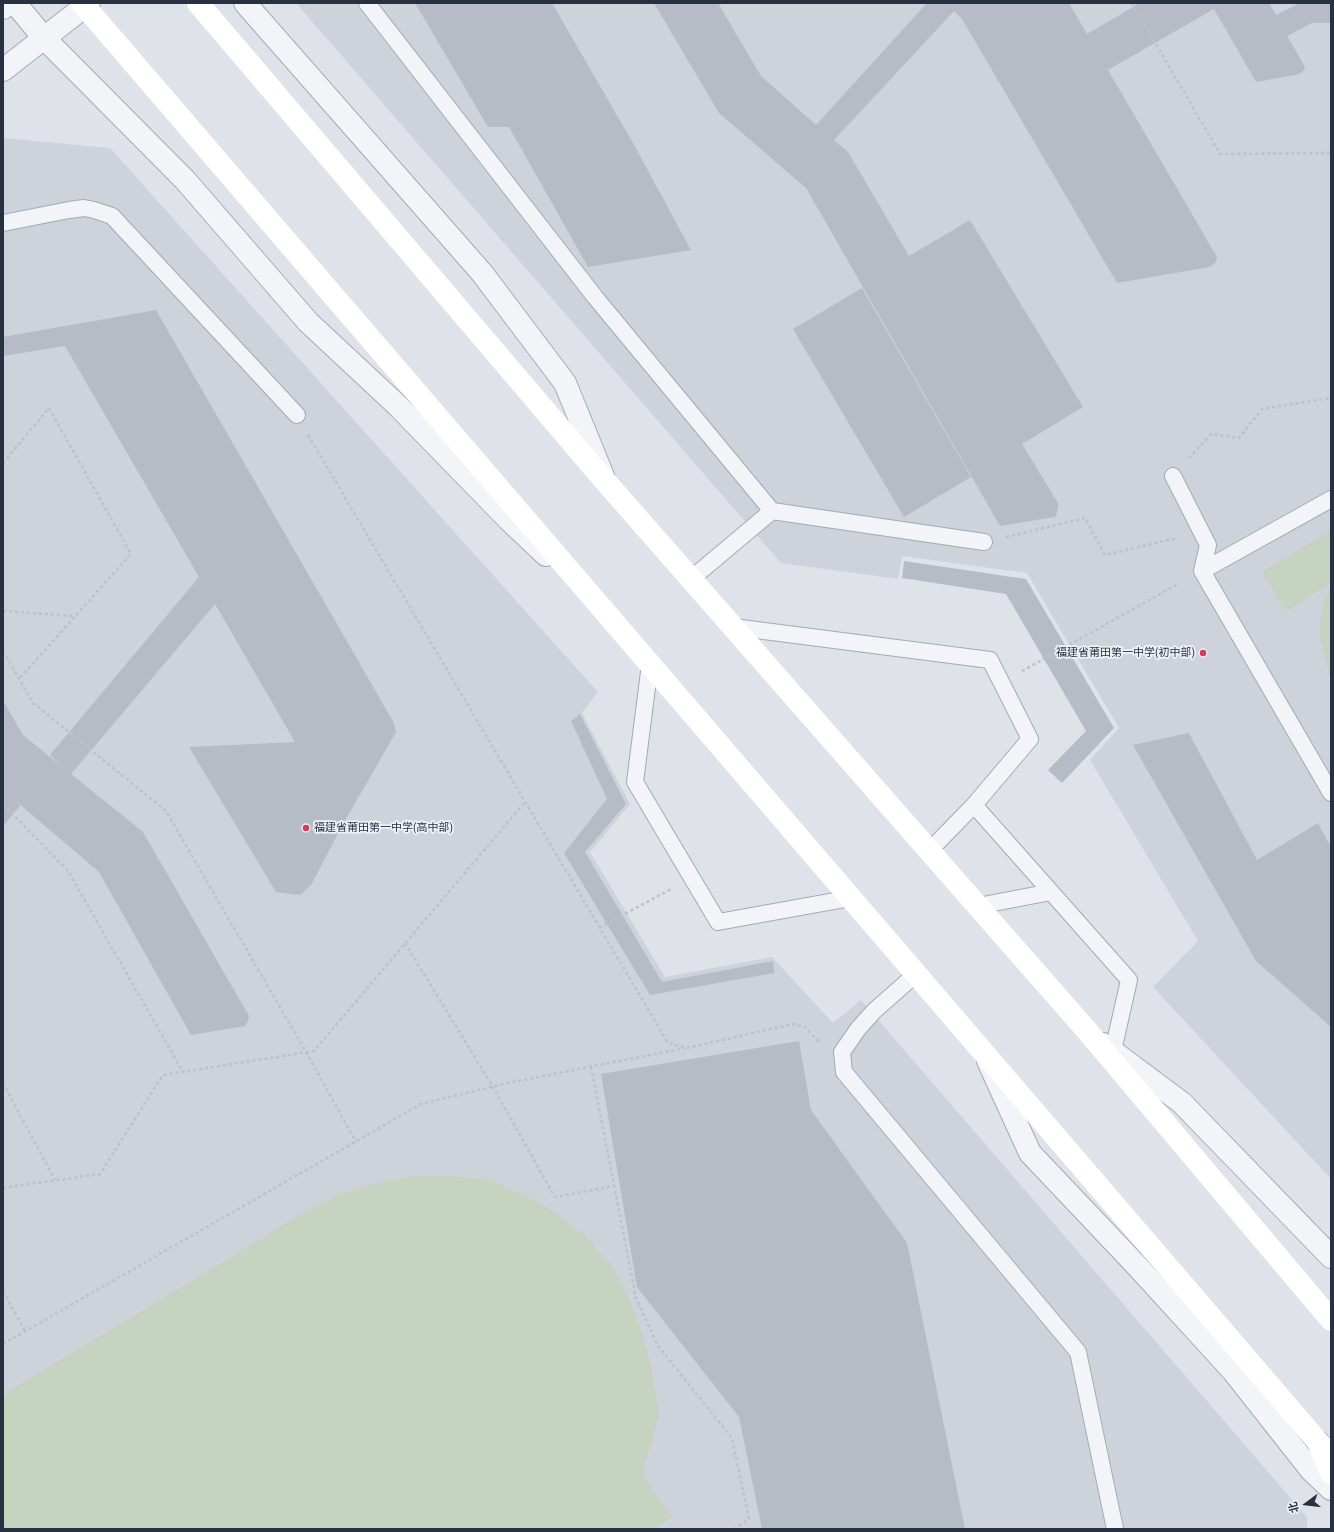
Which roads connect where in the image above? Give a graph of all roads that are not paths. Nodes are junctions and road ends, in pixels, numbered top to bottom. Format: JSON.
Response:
{"nodes":[{"id":1,"x":9,"y":3,"type":"edge"},
{"id":2,"x":15,"y":3,"type":"edge"},
{"id":3,"x":198,"y":3,"type":"edge"},
{"id":4,"x":245,"y":3,"type":"edge"},
{"id":5,"x":367,"y":3,"type":"edge"},
{"id":6,"x":85,"y":4,"type":"edge"},
{"id":7,"x":3,"y":8,"type":"edge"},
{"id":8,"x":44,"y":38,"type":"junction"},
{"id":9,"x":3,"y":70,"type":"edge"},
{"id":10,"x":3,"y":223,"type":"edge"},
{"id":11,"x":297,"y":415,"type":"road end"},
{"id":12,"x":1173,"y":476,"type":"road end"},
{"id":13,"x":605,"y":481,"type":"junction"},
{"id":14,"x":1331,"y":499,"type":"edge"},
{"id":15,"x":772,"y":511,"type":"junction"},
{"id":16,"x":984,"y":542,"type":"road end"},
{"id":17,"x":1202,"y":571,"type":"junction"},
{"id":18,"x":691,"y":579,"type":"junction"},
{"id":19,"x":599,"y":606,"type":"junction"},
{"id":20,"x":733,"y":627,"type":"junction"},
{"id":21,"x":650,"y":664,"type":"junction"},
{"id":22,"x":1331,"y":793,"type":"edge"},
{"id":23,"x":974,"y":805,"type":"junction"},
{"id":24,"x":929,"y":851,"type":"junction"},
{"id":25,"x":1051,"y":892,"type":"junction"},
{"id":26,"x":851,"y":898,"type":"junction"},
{"id":27,"x":978,"y":906,"type":"junction"},
{"id":28,"x":916,"y":974,"type":"junction"},
{"id":29,"x":1089,"y":1033,"type":"junction"},
{"id":30,"x":1113,"y":1051,"type":"junction"},
{"id":31,"x":984,"y":1053,"type":"junction"},
{"id":32,"x":1331,"y":1257,"type":"edge"},
{"id":33,"x":1331,"y":1320,"type":"edge"},
{"id":34,"x":1324,"y":1449,"type":"edge"},
{"id":35,"x":1331,"y":1473,"type":"edge"},
{"id":36,"x":1331,"y":1489,"type":"edge"},
{"id":37,"x":1115,"y":1529,"type":"edge"}],
"edges":[{"from":1,"to":7,"type":"street"},
{"from":2,"to":8,"type":"street"},
{"from":3,"to":13,"type":"main road"},
{"from":4,"to":13,"type":"street"},
{"from":5,"to":15,"type":"lane"},
{"from":6,"to":8,"type":"street"},
{"from":6,"to":19,"type":"main road"},
{"from":8,"to":9,"type":"street"},
{"from":8,"to":19,"type":"street"},
{"from":10,"to":11,"type":"lane"},
{"from":12,"to":17,"type":"lane"},
{"from":13,"to":18,"type":"main road"},
{"from":14,"to":17,"type":"lane"},
{"from":15,"to":16,"type":"lane"},
{"from":15,"to":18,"type":"lane"},
{"from":17,"to":22,"type":"lane"},
{"from":18,"to":20,"type":"main road"},
{"from":19,"to":21,"type":"main road"},
{"from":20,"to":23,"type":"lane"},
{"from":20,"to":24,"type":"main road"},
{"from":21,"to":26,"type":"main road"},
{"from":21,"to":26,"type":"lane"},
{"from":23,"to":24,"type":"lane"},
{"from":23,"to":25,"type":"lane"},
{"from":24,"to":27,"type":"main road"},
{"from":25,"to":27,"type":"lane"},
{"from":25,"to":30,"type":"lane"},
{"from":26,"to":28,"type":"main road"},
{"from":27,"to":29,"type":"main road"},
{"from":28,"to":31,"type":"main road"},
{"from":28,"to":37,"type":"lane"},
{"from":29,"to":30,"type":"street"},
{"from":29,"to":33,"type":"main road"},
{"from":30,"to":32,"type":"street"},
{"from":31,"to":34,"type":"main road"},
{"from":31,"to":36,"type":"street"},
{"from":34,"to":35,"type":"main road"}]}
